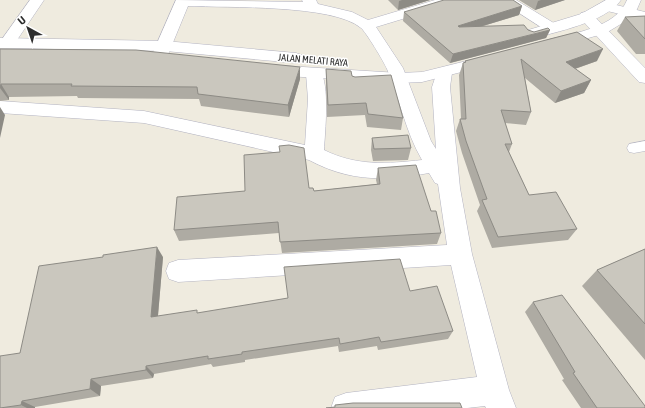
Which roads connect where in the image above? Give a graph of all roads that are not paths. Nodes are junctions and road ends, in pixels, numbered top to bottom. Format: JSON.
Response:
{"nodes":[{"id":1,"x":37,"y":0,"type":"edge"},
{"id":2,"x":450,"y":0,"type":"edge"},
{"id":3,"x":506,"y":0,"type":"edge"},
{"id":4,"x":183,"y":1,"type":"edge"},
{"id":5,"x":611,"y":3,"type":"edge"},
{"id":6,"x":311,"y":4,"type":"edge"},
{"id":7,"x":632,"y":6,"type":"edge"},
{"id":8,"x":586,"y":16,"type":"junction"},
{"id":9,"x":645,"y":16,"type":"edge"},
{"id":10,"x":367,"y":24,"type":"junction"},
{"id":11,"x":552,"y":28,"type":"junction"},
{"id":12,"x":601,"y":30,"type":"junction"},
{"id":13,"x":516,"y":38,"type":"edge"},
{"id":14,"x":2,"y":47,"type":"edge"},
{"id":15,"x":533,"y":48,"type":"edge"},
{"id":16,"x":162,"y":52,"type":"junction"},
{"id":17,"x":397,"y":73,"type":"junction"},
{"id":18,"x":444,"y":73,"type":"junction"},
{"id":19,"x":314,"y":74,"type":"junction"},
{"id":20,"x":645,"y":78,"type":"edge"},
{"id":21,"x":0,"y":107,"type":"edge"},
{"id":22,"x":314,"y":154,"type":"junction"},
{"id":23,"x":435,"y":165,"type":"junction"},
{"id":24,"x":449,"y":188,"type":"junction"},
{"id":25,"x":460,"y":254,"type":"junction"},
{"id":26,"x":178,"y":271,"type":"dead end"},
{"id":27,"x":498,"y":399,"type":"edge"},
{"id":28,"x":346,"y":408,"type":"edge"}],
"edges":[{"from":1,"to":14,"type":"street"},
{"from":2,"to":10,"type":"street"},
{"from":3,"to":11,"type":"street"},
{"from":4,"to":6,"type":"street"},
{"from":4,"to":16,"type":"street"},
{"from":5,"to":7,"type":"street"},
{"from":5,"to":8,"type":"street"},
{"from":6,"to":10,"type":"street"},
{"from":7,"to":9,"type":"street"},
{"from":7,"to":12,"type":"street"},
{"from":8,"to":11,"type":"street"},
{"from":8,"to":12,"type":"street"},
{"from":10,"to":17,"type":"street"},
{"from":11,"to":13,"type":"street"},
{"from":12,"to":15,"type":"street"},
{"from":12,"to":20,"type":"street"},
{"from":14,"to":16,"type":"street","name":"JALAN MELATI RAYA"},
{"from":16,"to":17,"type":"street","name":"JALAN MELATI RAYA"},
{"from":16,"to":19,"type":"street","name":"JALAN MELATI RAYA"},
{"from":17,"to":18,"type":"street","name":"JALAN MELATI RAYA"},
{"from":17,"to":18,"type":"street","name":"JALAN MELATI RAYA"},
{"from":17,"to":19,"type":"street","name":"JALAN MELATI RAYA"},
{"from":17,"to":23,"type":"street"},
{"from":18,"to":24,"type":"street"},
{"from":19,"to":22,"type":"street"},
{"from":21,"to":22,"type":"street"},
{"from":22,"to":23,"type":"street"},
{"from":23,"to":24,"type":"street"},
{"from":24,"to":25,"type":"street"},
{"from":25,"to":26,"type":"street"},
{"from":25,"to":27,"type":"street"},
{"from":27,"to":28,"type":"street"}]}
